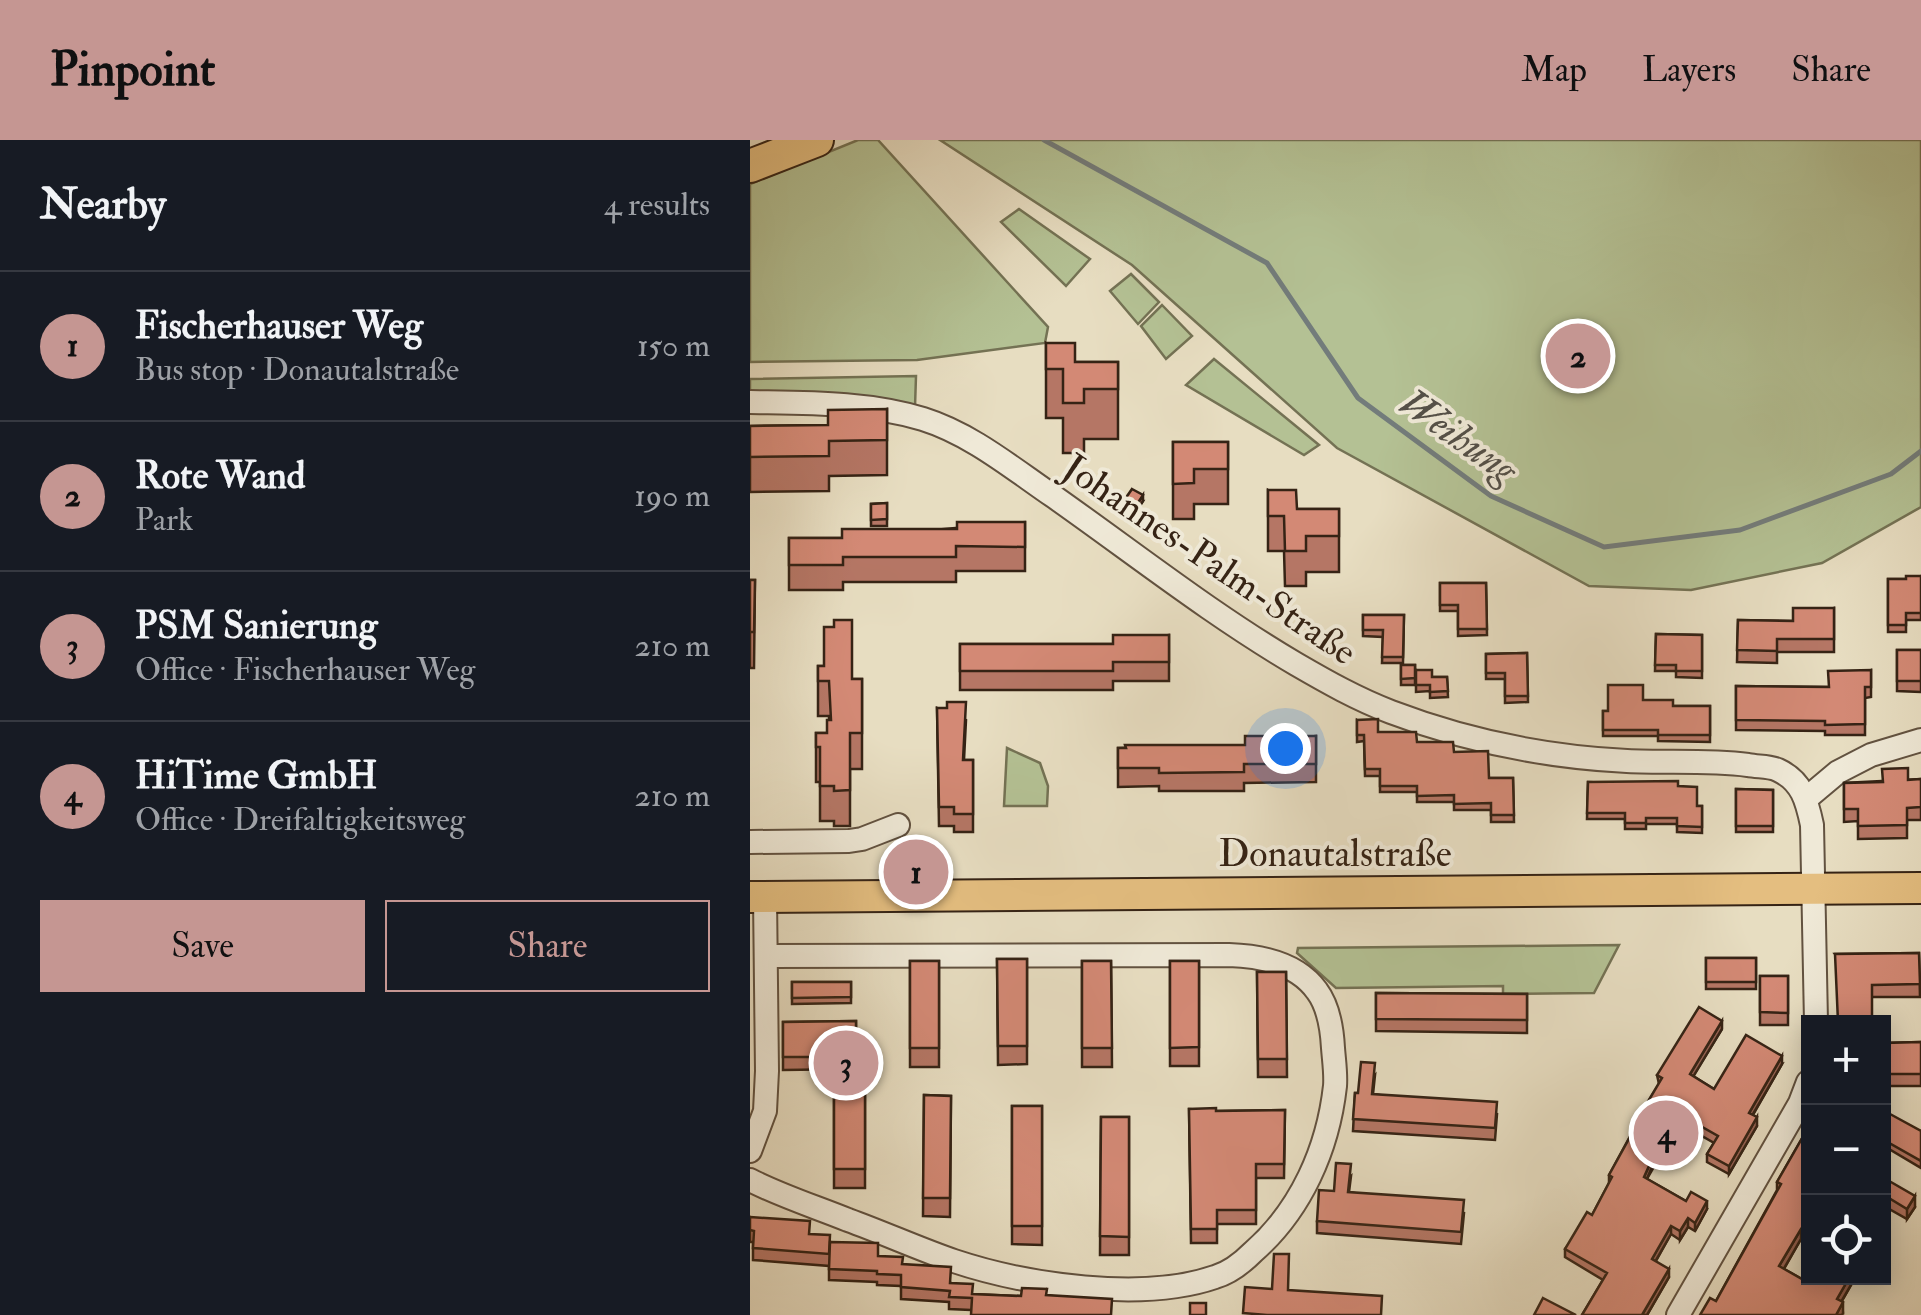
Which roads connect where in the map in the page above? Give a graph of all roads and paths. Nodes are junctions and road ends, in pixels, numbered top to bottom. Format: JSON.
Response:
{"nodes":[{"id":1,"x":817,"y":140,"type":"edge"},
{"id":2,"x":750,"y":166,"type":"edge"},
{"id":3,"x":750,"y":402,"type":"edge"},
{"id":4,"x":1921,"y":740,"type":"edge"},
{"id":5,"x":1806,"y":798,"type":"junction"},
{"id":6,"x":898,"y":825,"type":"dead end"},
{"id":7,"x":750,"y":842,"type":"edge"},
{"id":8,"x":1814,"y":888,"type":"junction"},
{"id":9,"x":1921,"y":888,"type":"edge"},
{"id":10,"x":758,"y":897,"type":"edge"},
{"id":11,"x":766,"y":956,"type":"junction"},
{"id":12,"x":1816,"y":1015,"type":"edge"},
{"id":13,"x":1801,"y":1100,"type":"edge"},
{"id":14,"x":750,"y":1151,"type":"edge"},
{"id":15,"x":750,"y":1180,"type":"edge"},
{"id":16,"x":1678,"y":1315,"type":"edge"}],
"edges":[{"from":1,"to":2,"type":"highway"},
{"from":3,"to":5,"type":"street","name":"Johannes-Palm-Straße"},
{"from":4,"to":5,"type":"street"},
{"from":5,"to":8,"type":"street"},
{"from":6,"to":7,"type":"street"},
{"from":8,"to":9,"type":"main road","name":"Donautalstraße"},
{"from":8,"to":10,"type":"main road","name":"Donautalstraße"},
{"from":8,"to":12,"type":"street"},
{"from":10,"to":11,"type":"street"},
{"from":11,"to":14,"type":"street"},
{"from":11,"to":15,"type":"street"},
{"from":13,"to":16,"type":"street"}]}
